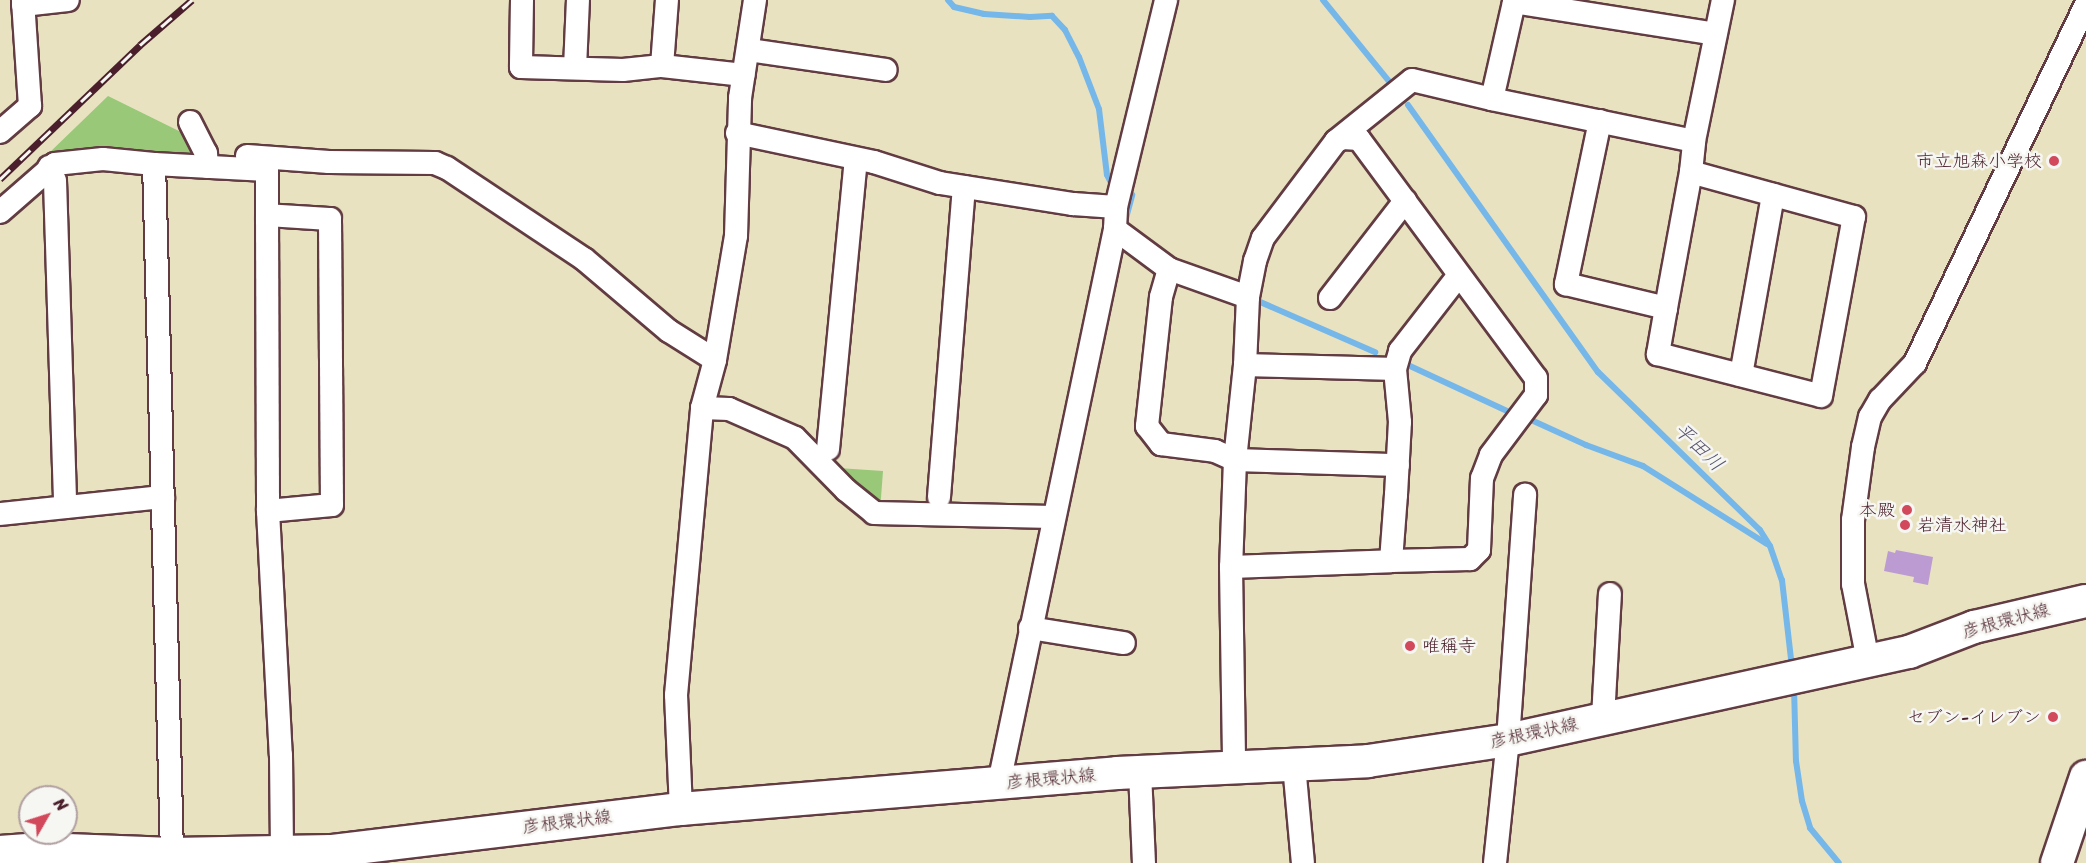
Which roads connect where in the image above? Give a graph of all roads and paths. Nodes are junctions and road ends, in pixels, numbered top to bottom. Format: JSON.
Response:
{"nodes":[{"id":1,"x":68,"y":0,"type":"edge"},
{"id":2,"x":522,"y":0,"type":"edge"},
{"id":3,"x":578,"y":0,"type":"edge"},
{"id":4,"x":667,"y":0,"type":"edge"},
{"id":5,"x":755,"y":0,"type":"edge"},
{"id":6,"x":1166,"y":0,"type":"edge"},
{"id":7,"x":1723,"y":0,"type":"edge"},
{"id":8,"x":1514,"y":1,"type":"edge"},
{"id":9,"x":23,"y":3,"type":"edge"},
{"id":10,"x":2086,"y":5,"type":"edge"},
{"id":11,"x":1627,"y":10,"type":"edge"},
{"id":12,"x":1715,"y":34,"type":"junction"},
{"id":13,"x":749,"y":50,"type":"junction"},
{"id":14,"x":662,"y":66,"type":"junction"},
{"id":15,"x":575,"y":68,"type":"junction"},
{"id":16,"x":886,"y":70,"type":"dead end"},
{"id":17,"x":744,"y":75,"type":"junction"},
{"id":18,"x":1492,"y":99,"type":"junction"},
{"id":19,"x":1600,"y":121,"type":"junction"},
{"id":20,"x":190,"y":122,"type":"dead end"},
{"id":21,"x":0,"y":132,"type":"edge"},
{"id":22,"x":737,"y":133,"type":"junction"},
{"id":23,"x":1336,"y":141,"type":"junction"},
{"id":24,"x":1694,"y":141,"type":"junction"},
{"id":25,"x":856,"y":159,"type":"junction"},
{"id":26,"x":206,"y":160,"type":"junction"},
{"id":27,"x":154,"y":164,"type":"junction"},
{"id":28,"x":49,"y":167,"type":"junction"},
{"id":29,"x":1691,"y":172,"type":"junction"},
{"id":30,"x":964,"y":187,"type":"junction"},
{"id":31,"x":1773,"y":195,"type":"junction"},
{"id":32,"x":1405,"y":201,"type":"junction"},
{"id":33,"x":0,"y":212,"type":"edge"},
{"id":34,"x":267,"y":215,"type":"junction"},
{"id":35,"x":1116,"y":218,"type":"junction"},
{"id":36,"x":1169,"y":269,"type":"junction"},
{"id":37,"x":1459,"y":275,"type":"junction"},
{"id":38,"x":1248,"y":297,"type":"junction"},
{"id":39,"x":1330,"y":298,"type":"dead end"},
{"id":40,"x":1666,"y":308,"type":"junction"},
{"id":41,"x":716,"y":360,"type":"junction"},
{"id":42,"x":1245,"y":365,"type":"junction"},
{"id":43,"x":1395,"y":369,"type":"junction"},
{"id":44,"x":1741,"y":375,"type":"junction"},
{"id":45,"x":702,"y":408,"type":"junction"},
{"id":46,"x":828,"y":449,"type":"dead end"},
{"id":47,"x":1235,"y":460,"type":"junction"},
{"id":48,"x":1398,"y":465,"type":"junction"},
{"id":49,"x":1525,"y":495,"type":"dead end"},
{"id":50,"x":163,"y":497,"type":"junction"},
{"id":51,"x":939,"y":497,"type":"dead end"},
{"id":52,"x":65,"y":507,"type":"junction"},
{"id":53,"x":268,"y":511,"type":"junction"},
{"id":54,"x":0,"y":514,"type":"edge"},
{"id":55,"x":1053,"y":517,"type":"junction"},
{"id":56,"x":1391,"y":561,"type":"junction"},
{"id":57,"x":1231,"y":567,"type":"junction"},
{"id":58,"x":1610,"y":594,"type":"dead end"},
{"id":59,"x":2086,"y":601,"type":"edge"},
{"id":60,"x":1030,"y":628,"type":"junction"},
{"id":61,"x":1124,"y":643,"type":"dead end"},
{"id":62,"x":1868,"y":661,"type":"junction"},
{"id":63,"x":1603,"y":718,"type":"junction"},
{"id":64,"x":1508,"y":740,"type":"junction"},
{"id":65,"x":1294,"y":765,"type":"junction"},
{"id":66,"x":1234,"y":767,"type":"junction"},
{"id":67,"x":1140,"y":772,"type":"junction"},
{"id":68,"x":2086,"y":777,"type":"edge"},
{"id":69,"x":999,"y":783,"type":"junction"},
{"id":70,"x":681,"y":809,"type":"junction"},
{"id":71,"x":0,"y":852,"type":"edge"},
{"id":72,"x":282,"y":853,"type":"junction"},
{"id":73,"x":172,"y":854,"type":"junction"},
{"id":74,"x":348,"y":856,"type":"edge"},
{"id":75,"x":1144,"y":863,"type":"edge"},
{"id":76,"x":1304,"y":863,"type":"edge"},
{"id":77,"x":1495,"y":863,"type":"edge"},
{"id":78,"x":2057,"y":863,"type":"edge"}],
"edges":[{"from":1,"to":9,"type":"street"},
{"from":2,"to":15,"type":"street"},
{"from":3,"to":15,"type":"street"},
{"from":4,"to":14,"type":"street"},
{"from":5,"to":13,"type":"street"},
{"from":6,"to":35,"type":"street"},
{"from":7,"to":12,"type":"street"},
{"from":8,"to":11,"type":"street"},
{"from":8,"to":18,"type":"street"},
{"from":9,"to":21,"type":"street"},
{"from":10,"to":62,"type":"street"},
{"from":11,"to":12,"type":"street"},
{"from":12,"to":24,"type":"street"},
{"from":13,"to":16,"type":"street"},
{"from":13,"to":17,"type":"street"},
{"from":14,"to":15,"type":"street"},
{"from":14,"to":17,"type":"street"},
{"from":17,"to":22,"type":"street"},
{"from":18,"to":19,"type":"street"},
{"from":18,"to":23,"type":"street"},
{"from":19,"to":24,"type":"street"},
{"from":19,"to":40,"type":"street"},
{"from":20,"to":26,"type":"street"},
{"from":22,"to":25,"type":"street"},
{"from":22,"to":41,"type":"street"},
{"from":23,"to":32,"type":"street"},
{"from":23,"to":38,"type":"street"},
{"from":24,"to":29,"type":"street"},
{"from":25,"to":30,"type":"street"},
{"from":25,"to":46,"type":"street"},
{"from":26,"to":27,"type":"street"},
{"from":26,"to":34,"type":"street"},
{"from":26,"to":41,"type":"street"},
{"from":27,"to":28,"type":"street"},
{"from":27,"to":50,"type":"street"},
{"from":28,"to":33,"type":"street"},
{"from":28,"to":52,"type":"street"},
{"from":29,"to":31,"type":"street"},
{"from":29,"to":40,"type":"street"},
{"from":30,"to":35,"type":"street"},
{"from":30,"to":51,"type":"street"},
{"from":31,"to":44,"type":"street"},
{"from":31,"to":44,"type":"street"},
{"from":32,"to":37,"type":"street"},
{"from":32,"to":39,"type":"street"},
{"from":34,"to":53,"type":"street"},
{"from":34,"to":53,"type":"street"},
{"from":35,"to":36,"type":"street"},
{"from":35,"to":55,"type":"street"},
{"from":36,"to":38,"type":"street"},
{"from":36,"to":47,"type":"street"},
{"from":37,"to":43,"type":"street"},
{"from":37,"to":56,"type":"street"},
{"from":38,"to":42,"type":"street"},
{"from":40,"to":44,"type":"street"},
{"from":41,"to":45,"type":"street"},
{"from":42,"to":43,"type":"street"},
{"from":42,"to":47,"type":"street"},
{"from":43,"to":48,"type":"street"},
{"from":45,"to":55,"type":"street"},
{"from":45,"to":70,"type":"street"},
{"from":47,"to":48,"type":"street"},
{"from":47,"to":57,"type":"street"},
{"from":48,"to":56,"type":"street"},
{"from":49,"to":64,"type":"street"},
{"from":50,"to":52,"type":"street"},
{"from":50,"to":73,"type":"street"},
{"from":52,"to":54,"type":"street"},
{"from":53,"to":72,"type":"street"},
{"from":55,"to":60,"type":"street"},
{"from":56,"to":57,"type":"street"},
{"from":57,"to":66,"type":"street"},
{"from":58,"to":63,"type":"street"},
{"from":59,"to":62,"type":"main road","name":"彦根環状線"},
{"from":60,"to":61,"type":"street"},
{"from":60,"to":69,"type":"street"},
{"from":62,"to":63,"type":"main road","name":"彦根環状線"},
{"from":63,"to":64,"type":"main road","name":"彦根環状線"},
{"from":64,"to":65,"type":"main road","name":"彦根環状線"},
{"from":64,"to":77,"type":"street"},
{"from":65,"to":66,"type":"main road","name":"彦根環状線"},
{"from":65,"to":76,"type":"street"},
{"from":66,"to":67,"type":"main road","name":"彦根環状線"},
{"from":67,"to":69,"type":"main road","name":"彦根環状線"},
{"from":67,"to":75,"type":"street"},
{"from":68,"to":78,"type":"main road"},
{"from":69,"to":70,"type":"main road","name":"彦根環状線"},
{"from":70,"to":74,"type":"main road","name":"彦根環状線"},
{"from":71,"to":73,"type":"main road","name":"彦根環状線"},
{"from":72,"to":73,"type":"main road","name":"彦根環状線"},
{"from":72,"to":74,"type":"main road","name":"彦根環状線"}]}
